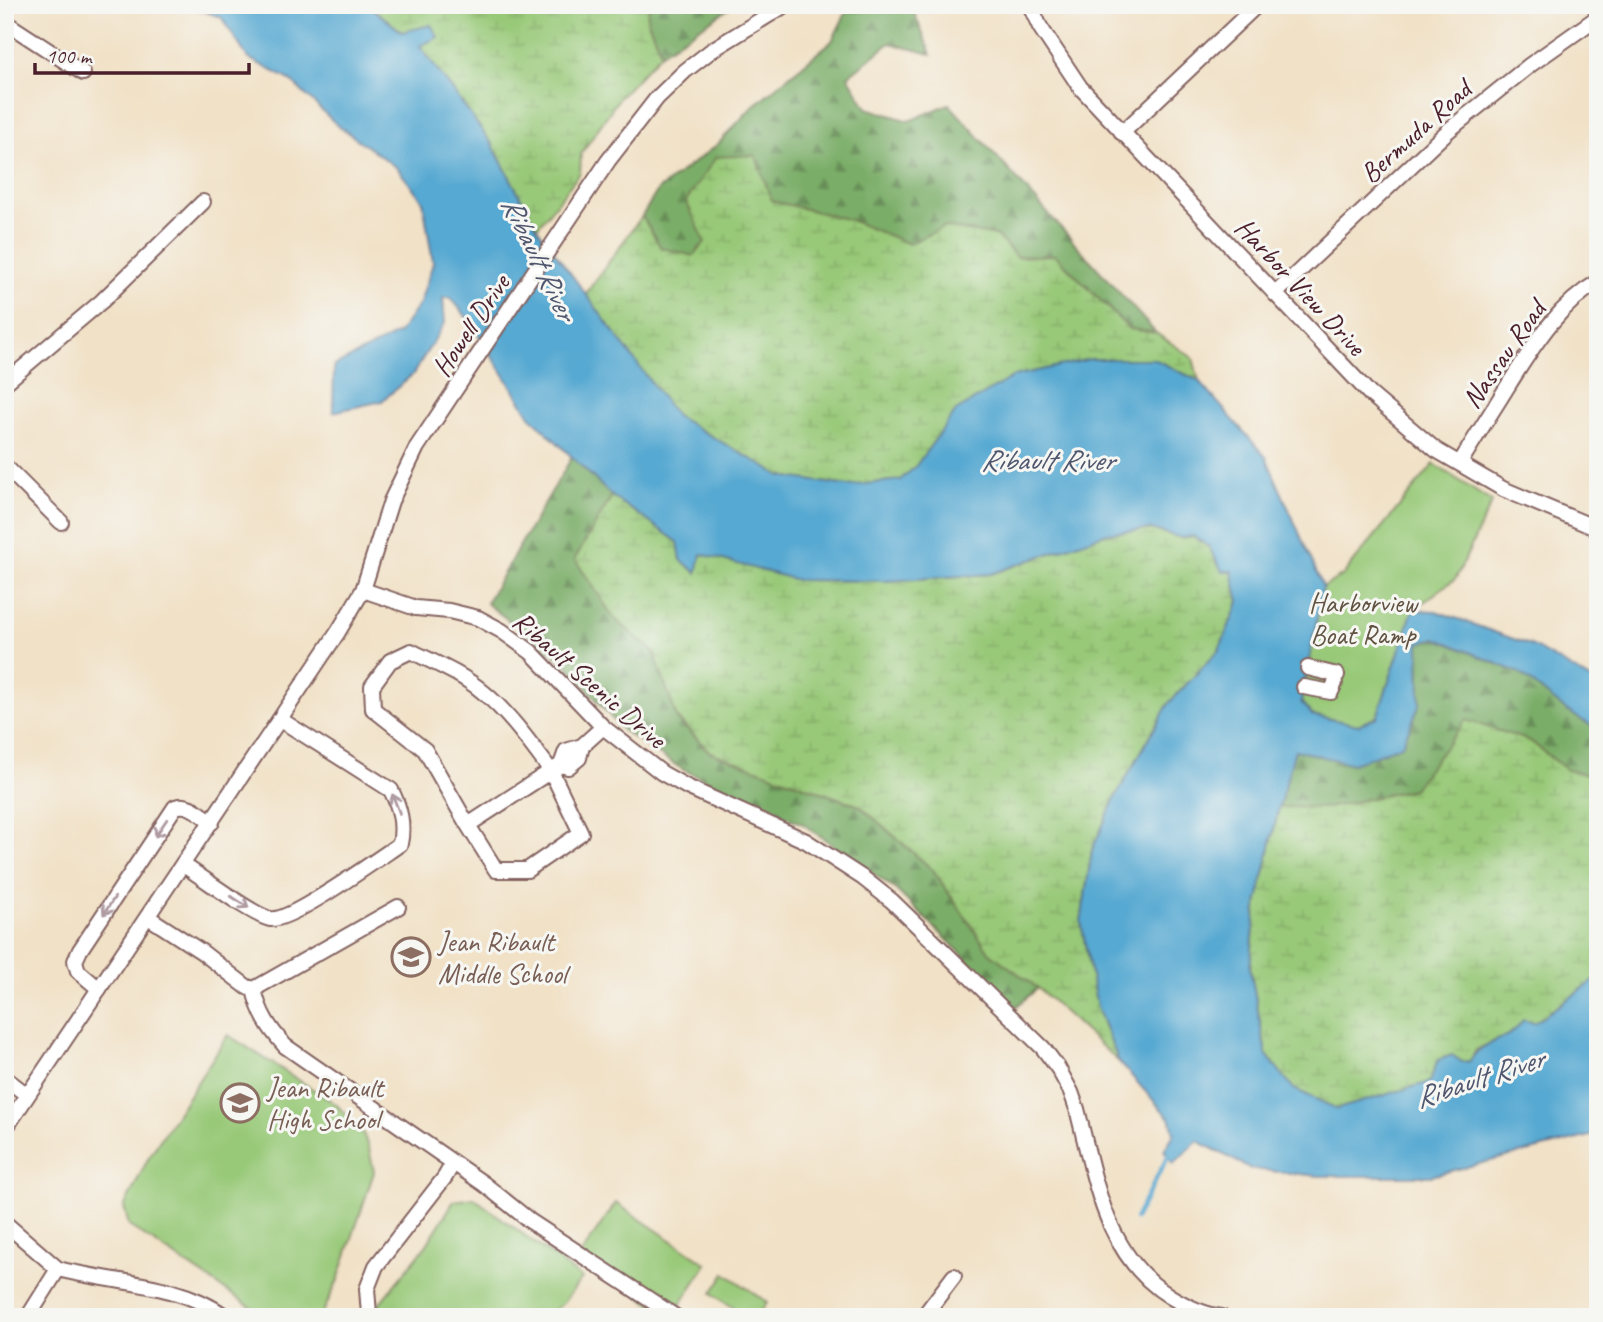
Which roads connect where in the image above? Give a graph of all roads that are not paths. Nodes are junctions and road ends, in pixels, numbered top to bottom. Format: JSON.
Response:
{"nodes":[{"id":1,"x":785,"y":5,"type":"edge"},
{"id":2,"x":1030,"y":5,"type":"edge"},
{"id":3,"x":1257,"y":5,"type":"edge"},
{"id":4,"x":1598,"y":17,"type":"edge"},
{"id":5,"x":7,"y":26,"type":"edge"},
{"id":6,"x":83,"y":73,"type":"dead end"},
{"id":7,"x":1122,"y":133,"type":"junction"},
{"id":8,"x":203,"y":202,"type":"dead end"},
{"id":9,"x":1598,"y":282,"type":"edge"},
{"id":10,"x":1275,"y":294,"type":"junction"},
{"id":11,"x":5,"y":383,"type":"edge"},
{"id":12,"x":1460,"y":463,"type":"junction"},
{"id":13,"x":5,"y":466,"type":"edge"},
{"id":14,"x":61,"y":522,"type":"dead end"},
{"id":15,"x":1598,"y":529,"type":"edge"},
{"id":16,"x":363,"y":590,"type":"junction"},
{"id":17,"x":1308,"y":668,"type":"dead end"},
{"id":18,"x":1304,"y":687,"type":"dead end"},
{"id":19,"x":281,"y":720,"type":"junction"},
{"id":20,"x":603,"y":727,"type":"junction"},
{"id":21,"x":556,"y":768,"type":"junction"},
{"id":22,"x":212,"y":822,"type":"junction"},
{"id":23,"x":468,"y":825,"type":"junction"},
{"id":24,"x":183,"y":865,"type":"junction"},
{"id":25,"x":398,"y":907,"type":"dead end"},
{"id":26,"x":148,"y":917,"type":"junction"},
{"id":27,"x":99,"y":989,"type":"junction"},
{"id":28,"x":254,"y":989,"type":"junction"},
{"id":29,"x":5,"y":1078,"type":"edge"},
{"id":30,"x":27,"y":1096,"type":"junction"},
{"id":31,"x":5,"y":1129,"type":"edge"},
{"id":32,"x":453,"y":1163,"type":"junction"},
{"id":33,"x":5,"y":1223,"type":"edge"},
{"id":34,"x":58,"y":1269,"type":"junction"},
{"id":35,"x":954,"y":1276,"type":"dead end"},
{"id":36,"x":28,"y":1317,"type":"edge"},
{"id":37,"x":226,"y":1317,"type":"edge"},
{"id":38,"x":373,"y":1317,"type":"edge"},
{"id":39,"x":676,"y":1317,"type":"edge"},
{"id":40,"x":923,"y":1317,"type":"edge"},
{"id":41,"x":1222,"y":1317,"type":"edge"}],
"edges":[{"from":1,"to":16,"type":"street","name":"Howell Drive"},
{"from":2,"to":7,"type":"street","name":"Harbor View Drive"},
{"from":3,"to":7,"type":"street"},
{"from":4,"to":10,"type":"street","name":"Bermuda Road"},
{"from":5,"to":6,"type":"street"},
{"from":7,"to":10,"type":"street","name":"Harbor View Drive"},
{"from":8,"to":11,"type":"street"},
{"from":9,"to":12,"type":"street","name":"Nassau Road"},
{"from":10,"to":12,"type":"street","name":"Harbor View Drive"},
{"from":12,"to":15,"type":"street","name":"Harbor View Drive"},
{"from":13,"to":14,"type":"street"},
{"from":16,"to":19,"type":"street"},
{"from":16,"to":20,"type":"street","name":"Ribault Scenic Drive"},
{"from":17,"to":18,"type":"street"},
{"from":19,"to":22,"type":"street"},
{"from":24,"to":19,"type":"street","one_way":true},
{"from":20,"to":21,"type":"street"},
{"from":20,"to":41,"type":"street","name":"Ribault Scenic Drive"},
{"from":21,"to":23,"type":"street"},
{"from":21,"to":23,"type":"street"},
{"from":21,"to":23,"type":"street"},
{"from":22,"to":24,"type":"street"},
{"from":22,"to":27,"type":"street","one_way":true},
{"from":24,"to":26,"type":"street"},
{"from":25,"to":28,"type":"street"},
{"from":26,"to":27,"type":"street"},
{"from":26,"to":28,"type":"street"},
{"from":27,"to":30,"type":"street"},
{"from":28,"to":32,"type":"street"},
{"from":29,"to":30,"type":"street"},
{"from":30,"to":31,"type":"street"},
{"from":32,"to":38,"type":"street"},
{"from":32,"to":39,"type":"street"},
{"from":33,"to":34,"type":"street"},
{"from":34,"to":36,"type":"street"},
{"from":34,"to":37,"type":"street"},
{"from":35,"to":40,"type":"street"}]}
